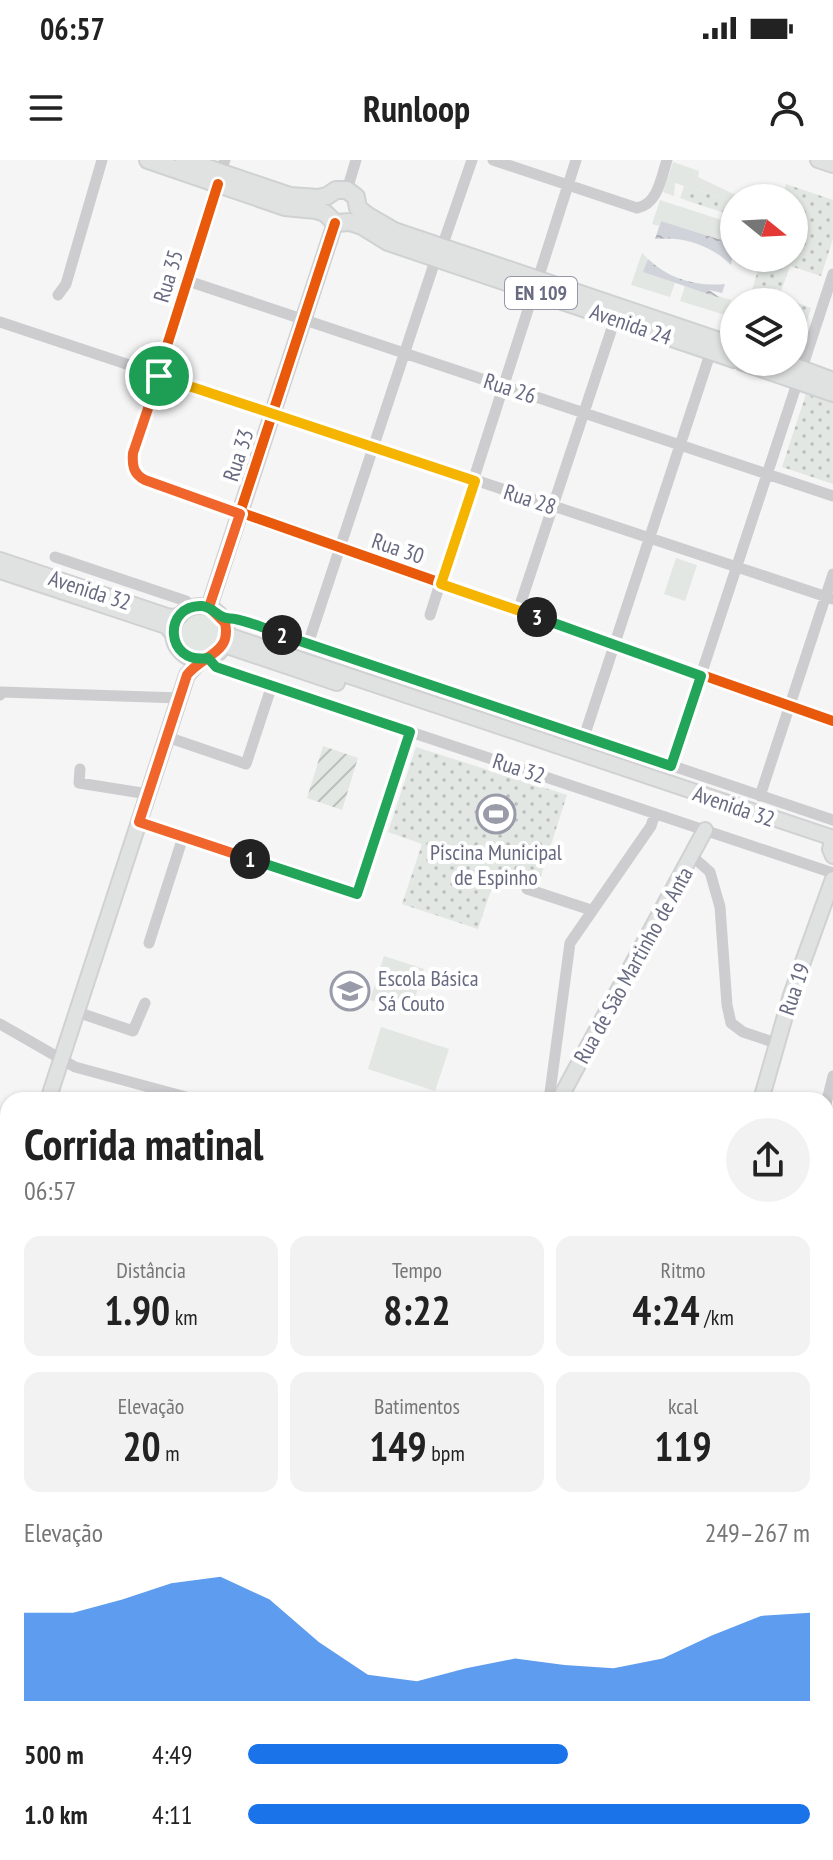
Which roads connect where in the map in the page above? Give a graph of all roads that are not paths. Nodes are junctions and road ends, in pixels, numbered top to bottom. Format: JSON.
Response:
{"nodes":[{"id":1,"x":102,"y":160,"type":"edge"},
{"id":2,"x":148,"y":160,"type":"edge"},
{"id":3,"x":184,"y":160,"type":"edge"},
{"id":4,"x":356,"y":160,"type":"edge"},
{"id":5,"x":472,"y":160,"type":"edge"},
{"id":6,"x":493,"y":160,"type":"edge"},
{"id":7,"x":576,"y":160,"type":"edge"},
{"id":8,"x":667,"y":160,"type":"edge"},
{"id":9,"x":818,"y":160,"type":"edge"},
{"id":10,"x":833,"y":165,"type":"edge"},
{"id":11,"x":221,"y":172,"type":"edge"},
{"id":12,"x":569,"y":185,"type":"junction"},
{"id":13,"x":347,"y":190,"type":"joint"},
{"id":14,"x":339,"y":212,"type":"junction"},
{"id":15,"x":439,"y":252,"type":"junction"},
{"id":16,"x":833,"y":274,"type":"edge"},
{"id":17,"x":188,"y":281,"type":"junction"},
{"id":18,"x":536,"y":285,"type":"junction"},
{"id":19,"x":58,"y":295,"type":"dead end"},
{"id":20,"x":304,"y":318,"type":"junction"},
{"id":21,"x":615,"y":319,"type":"junction"},
{"id":22,"x":0,"y":322,"type":"edge"},
{"id":23,"x":720,"y":342,"type":"edge"},
{"id":24,"x":808,"y":348,"type":"edge"},
{"id":25,"x":711,"y":351,"type":"junction"},
{"id":26,"x":403,"y":353,"type":"junction"},
{"id":27,"x":720,"y":354,"type":"edge"},
{"id":28,"x":159,"y":376,"type":"junction"},
{"id":29,"x":798,"y":376,"type":"edge"},
{"id":30,"x":803,"y":376,"type":"edge"},
{"id":31,"x":808,"y":376,"type":"edge"},
{"id":32,"x":833,"y":381,"type":"edge"},
{"id":33,"x":504,"y":386,"type":"junction"},
{"id":34,"x":833,"y":393,"type":"edge"},
{"id":35,"x":273,"y":412,"type":"junction"},
{"id":36,"x":584,"y":413,"type":"junction"},
{"id":37,"x":680,"y":445,"type":"junction"},
{"id":38,"x":373,"y":446,"type":"junction"},
{"id":39,"x":135,"y":472,"type":"joint"},
{"id":40,"x":767,"y":473,"type":"junction"},
{"id":41,"x":475,"y":481,"type":"junction"},
{"id":42,"x":833,"y":496,"type":"edge"},
{"id":43,"x":553,"y":507,"type":"junction"},
{"id":44,"x":240,"y":514,"type":"junction"},
{"id":45,"x":649,"y":538,"type":"junction"},
{"id":46,"x":339,"y":549,"type":"junction"},
{"id":47,"x":55,"y":557,"type":"dead end"},
{"id":48,"x":0,"y":560,"type":"edge"},
{"id":49,"x":736,"y":568,"type":"junction"},
{"id":50,"x":0,"y":571,"type":"edge"},
{"id":51,"x":833,"y":574,"type":"edge"},
{"id":52,"x":441,"y":584,"type":"junction"},
{"id":53,"x":829,"y":598,"type":"edge"},
{"id":54,"x":193,"y":607,"type":"junction"},
{"id":55,"x":209,"y":607,"type":"junction"},
{"id":56,"x":518,"y":611,"type":"junction"},
{"id":57,"x":430,"y":615,"type":"dead end"},
{"id":58,"x":180,"y":616,"type":"junction"},
{"id":59,"x":222,"y":617,"type":"junction"},
{"id":60,"x":173,"y":634,"type":"junction"},
{"id":61,"x":225,"y":640,"type":"junction"},
{"id":62,"x":308,"y":644,"type":"junction"},
{"id":63,"x":614,"y":645,"type":"junction"},
{"id":64,"x":182,"y":652,"type":"junction"},
{"id":65,"x":205,"y":659,"type":"junction"},
{"id":66,"x":187,"y":675,"type":"junction"},
{"id":67,"x":701,"y":676,"type":"junction"},
{"id":68,"x":272,"y":685,"type":"junction"},
{"id":69,"x":0,"y":695,"type":"edge"},
{"id":70,"x":180,"y":698,"type":"junction"},
{"id":71,"x":789,"y":706,"type":"junction"},
{"id":72,"x":833,"y":721,"type":"edge"},
{"id":73,"x":410,"y":732,"type":"junction"},
{"id":74,"x":167,"y":737,"type":"junction"},
{"id":75,"x":584,"y":737,"type":"junction"},
{"id":76,"x":671,"y":766,"type":"junction"},
{"id":77,"x":80,"y":769,"type":"dead end"},
{"id":78,"x":148,"y":794,"type":"junction"},
{"id":79,"x":760,"y":796,"type":"junction"},
{"id":80,"x":655,"y":814,"type":"junction"},
{"id":81,"x":833,"y":820,"type":"edge"},
{"id":82,"x":139,"y":822,"type":"junction"},
{"id":83,"x":705,"y":830,"type":"junction"},
{"id":84,"x":183,"y":837,"type":"junction"},
{"id":85,"x":832,"y":846,"type":"edge"},
{"id":86,"x":692,"y":856,"type":"junction"},
{"id":87,"x":833,"y":876,"type":"edge"},
{"id":88,"x":527,"y":889,"type":"dead end"},
{"id":89,"x":591,"y":910,"type":"junction"},
{"id":90,"x":149,"y":943,"type":"dead end"},
{"id":91,"x":145,"y":1003,"type":"dead end"},
{"id":92,"x":77,"y":1012,"type":"junction"},
{"id":93,"x":0,"y":1024,"type":"edge"},
{"id":94,"x":776,"y":1043,"type":"junction"},
{"id":95,"x":61,"y":1060,"type":"junction"},
{"id":96,"x":51,"y":1092,"type":"edge"},
{"id":97,"x":167,"y":1092,"type":"edge"},
{"id":98,"x":550,"y":1092,"type":"edge"},
{"id":99,"x":564,"y":1092,"type":"edge"},
{"id":100,"x":763,"y":1092,"type":"edge"}],
"edges":[{"from":1,"to":19,"type":"street"},
{"from":2,"to":11,"type":"main road"},
{"from":3,"to":11,"type":"main road"},
{"from":4,"to":13,"type":"street"},
{"from":5,"to":15,"type":"street"},
{"from":6,"to":12,"type":"street"},
{"from":7,"to":12,"type":"street"},
{"from":8,"to":12,"type":"street"},
{"from":9,"to":10,"type":"main road"},
{"from":11,"to":14,"type":"main road"},
{"from":11,"to":17,"type":"street","name":"Rua 35"},
{"from":12,"to":18,"type":"street"},
{"from":13,"to":14,"type":"main road","name":"Avenida 24","number":"EN 109"},
{"from":14,"to":15,"type":"main road","name":"Avenida 24","number":"EN 109"},
{"from":14,"to":20,"type":"main road","name":"Rua 33"},
{"from":15,"to":18,"type":"main road","name":"Avenida 24","number":"EN 109"},
{"from":15,"to":26,"type":"street"},
{"from":16,"to":24,"type":"street"},
{"from":17,"to":20,"type":"street","name":"Rua 26"},
{"from":17,"to":28,"type":"street","name":"Rua 35"},
{"from":18,"to":21,"type":"main road","name":"Avenida 24","number":"EN 109"},
{"from":18,"to":23,"type":"main road","name":"Avenida 24","number":"EN 109"},
{"from":18,"to":33,"type":"street"},
{"from":20,"to":26,"type":"street","name":"Rua 26"},
{"from":20,"to":35,"type":"main road","name":"Rua 33"},
{"from":21,"to":25,"type":"main road","name":"Avenida 24","number":"EN 109"},
{"from":21,"to":36,"type":"street"},
{"from":22,"to":28,"type":"street","name":"Rua 28"},
{"from":25,"to":27,"type":"main road","name":"Avenida 24","number":"EN 109"},
{"from":25,"to":37,"type":"street"},
{"from":26,"to":33,"type":"street","name":"Rua 26"},
{"from":26,"to":38,"type":"street"},
{"from":28,"to":35,"type":"street","name":"Rua 28"},
{"from":28,"to":39,"type":"street","name":"Rua 35"},
{"from":29,"to":40,"type":"street"},
{"from":30,"to":34,"type":"main road"},
{"from":31,"to":32,"type":"main road"},
{"from":33,"to":36,"type":"street","name":"Rua 26"},
{"from":33,"to":41,"type":"street"},
{"from":35,"to":38,"type":"street","name":"Rua 28"},
{"from":35,"to":44,"type":"main road","name":"Rua 33"},
{"from":36,"to":37,"type":"street","name":"Rua 26"},
{"from":36,"to":43,"type":"street"},
{"from":37,"to":40,"type":"street","name":"Rua 26"},
{"from":37,"to":45,"type":"street"},
{"from":38,"to":41,"type":"street","name":"Rua 28"},
{"from":38,"to":46,"type":"street"},
{"from":39,"to":44,"type":"street","name":"Rua 30"},
{"from":40,"to":42,"type":"street","name":"Rua 26"},
{"from":40,"to":49,"type":"street"},
{"from":41,"to":43,"type":"street","name":"Rua 28"},
{"from":41,"to":52,"type":"street"},
{"from":43,"to":45,"type":"street","name":"Rua 28"},
{"from":43,"to":56,"type":"street"},
{"from":44,"to":46,"type":"street","name":"Rua 30"},
{"from":44,"to":55,"type":"main road","name":"Rua 33"},
{"from":45,"to":49,"type":"street","name":"Rua 28"},
{"from":45,"to":63,"type":"street"},
{"from":46,"to":52,"type":"street","name":"Rua 30"},
{"from":46,"to":62,"type":"street"},
{"from":47,"to":54,"type":"street"},
{"from":48,"to":58,"type":"main road","name":"Avenida 32"},
{"from":49,"to":53,"type":"street","name":"Rua 28"},
{"from":49,"to":67,"type":"street"},
{"from":50,"to":60,"type":"main road","name":"Avenida 32"},
{"from":51,"to":53,"type":"street"},
{"from":52,"to":56,"type":"street","name":"Rua 30"},
{"from":52,"to":57,"type":"street"},
{"from":53,"to":71,"type":"street"},
{"from":54,"to":55,"type":"main road"},
{"from":54,"to":58,"type":"main road"},
{"from":55,"to":59,"type":"main road"},
{"from":56,"to":63,"type":"street","name":"Rua 30"},
{"from":58,"to":60,"type":"main road"},
{"from":59,"to":61,"type":"main road"},
{"from":59,"to":62,"type":"street"},
{"from":60,"to":64,"type":"main road"},
{"from":61,"to":65,"type":"main road"},
{"from":61,"to":85,"type":"main road","name":"Avenida 32"},
{"from":62,"to":75,"type":"street"},
{"from":63,"to":67,"type":"street","name":"Rua 30"},
{"from":63,"to":75,"type":"street"},
{"from":64,"to":65,"type":"main road"},
{"from":64,"to":66,"type":"main road"},
{"from":65,"to":66,"type":"main road"},
{"from":65,"to":68,"type":"street","name":"Rua 32"},
{"from":66,"to":70,"type":"main road"},
{"from":67,"to":71,"type":"street","name":"Rua 30"},
{"from":67,"to":76,"type":"street"},
{"from":68,"to":73,"type":"street","name":"Rua 32"},
{"from":68,"to":74,"type":"street"},
{"from":69,"to":70,"type":"street"},
{"from":70,"to":74,"type":"main road"},
{"from":71,"to":72,"type":"street","name":"Rua 30"},
{"from":71,"to":79,"type":"street"},
{"from":73,"to":80,"type":"street","name":"Rua 32"},
{"from":73,"to":84,"type":"street"},
{"from":74,"to":78,"type":"main road"},
{"from":75,"to":76,"type":"street"},
{"from":76,"to":79,"type":"street"},
{"from":77,"to":78,"type":"street"},
{"from":78,"to":82,"type":"main road"},
{"from":79,"to":81,"type":"street"},
{"from":80,"to":83,"type":"street","name":"Rua 32"},
{"from":80,"to":89,"type":"street"},
{"from":82,"to":84,"type":"street"},
{"from":82,"to":92,"type":"main road"},
{"from":83,"to":86,"type":"main road","name":"Rua de São Martinho de Anta"},
{"from":83,"to":87,"type":"street","name":"Rua 32"},
{"from":84,"to":90,"type":"street"},
{"from":86,"to":94,"type":"street"},
{"from":86,"to":99,"type":"main road","name":"Rua de São Martinho de Anta"},
{"from":87,"to":94,"type":"main road","name":"Rua 19"},
{"from":88,"to":89,"type":"street"},
{"from":89,"to":98,"type":"street"},
{"from":91,"to":92,"type":"street"},
{"from":92,"to":95,"type":"main road"},
{"from":93,"to":95,"type":"street"},
{"from":94,"to":100,"type":"main road","name":"Rua 19"},
{"from":95,"to":96,"type":"main road"},
{"from":95,"to":97,"type":"street"}]}
